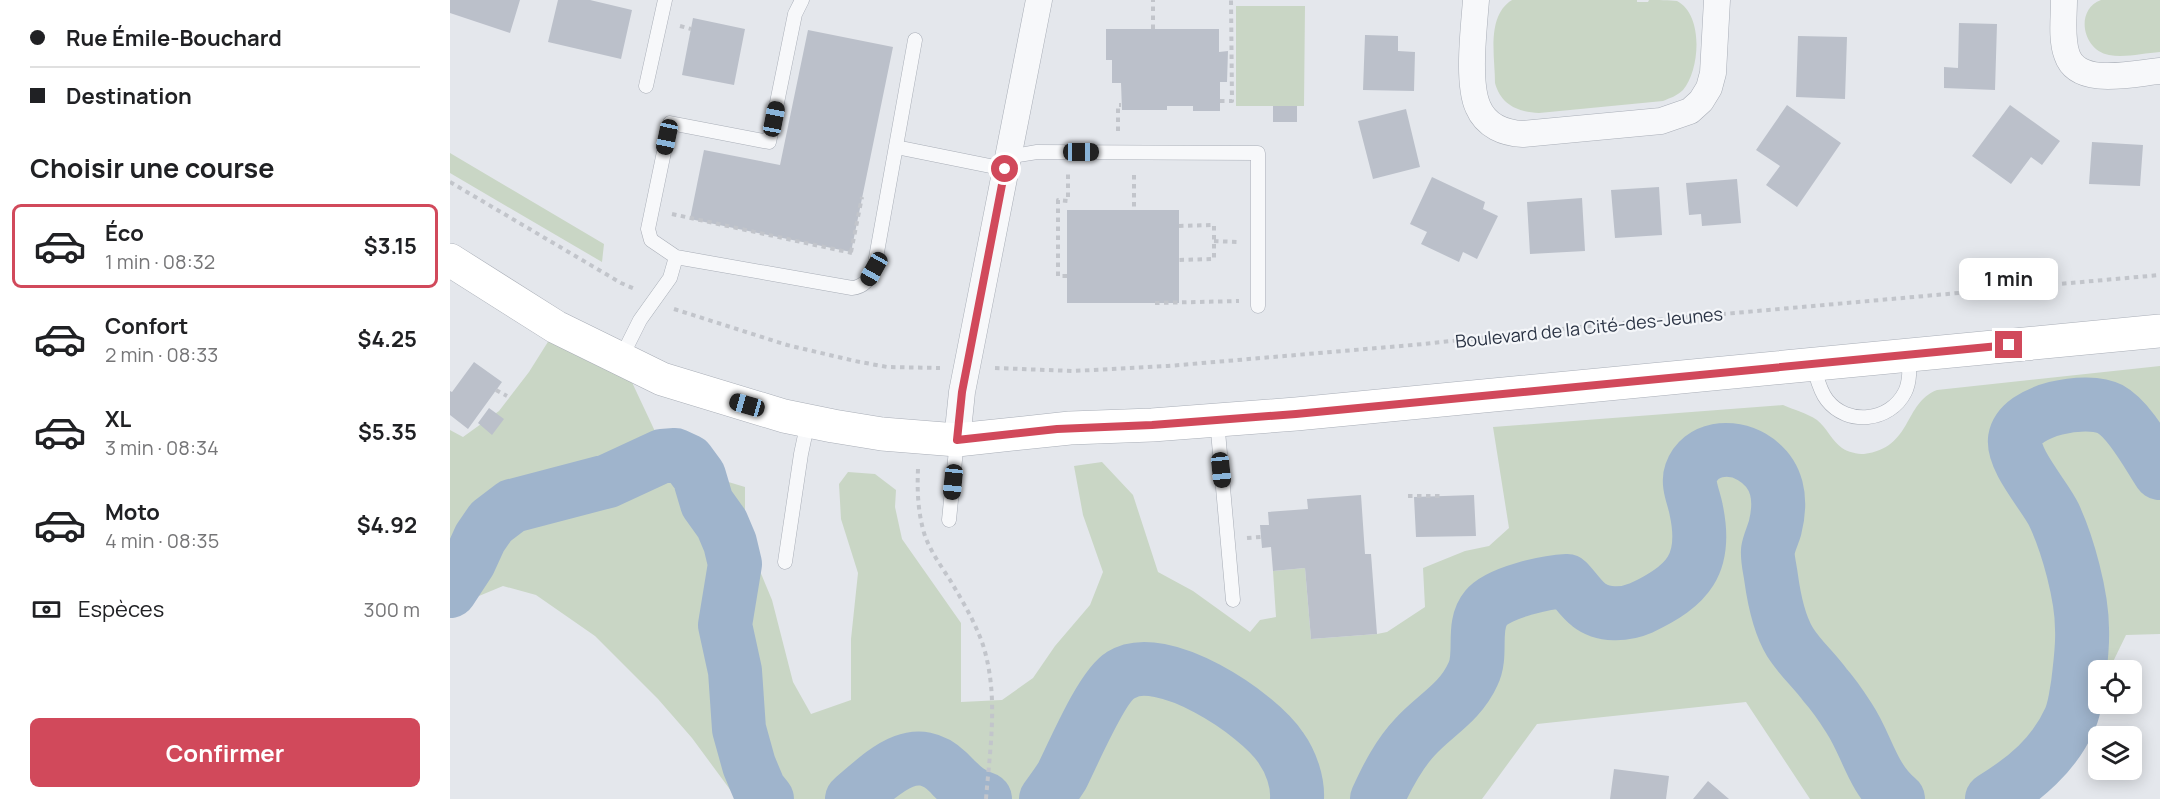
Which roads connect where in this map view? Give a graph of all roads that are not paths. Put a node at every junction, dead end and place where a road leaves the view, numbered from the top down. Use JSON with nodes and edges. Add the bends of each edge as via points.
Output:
{"nodes":[{"id":1,"x":665,"y":0,"type":"edge"},
{"id":2,"x":802,"y":0,"type":"edge"},
{"id":3,"x":1039,"y":0,"type":"edge"},
{"id":4,"x":1476,"y":0,"type":"edge"},
{"id":5,"x":1717,"y":0,"type":"edge"},
{"id":6,"x":2064,"y":0,"type":"edge"},
{"id":7,"x":915,"y":40,"type":"dead end"},
{"id":8,"x":2160,"y":71,"type":"edge"},
{"id":9,"x":646,"y":86,"type":"dead end"},
{"id":10,"x":896,"y":147,"type":"junction"},
{"id":11,"x":1006,"y":163,"type":"junction"},
{"id":12,"x":676,"y":257,"type":"junction"},
{"id":13,"x":450,"y":260,"type":"edge"},
{"id":14,"x":1258,"y":306,"type":"dead end"},
{"id":15,"x":2160,"y":331,"type":"edge"},
{"id":16,"x":1908,"y":356,"type":"junction"},
{"id":17,"x":621,"y":360,"type":"junction"},
{"id":18,"x":1813,"y":363,"type":"junction"},
{"id":19,"x":1217,"y":420,"type":"junction"},
{"id":20,"x":808,"y":421,"type":"junction"},
{"id":21,"x":957,"y":440,"type":"junction"},
{"id":22,"x":948,"y":520,"type":"dead end"},
{"id":23,"x":785,"y":562,"type":"dead end"},
{"id":24,"x":1233,"y":600,"type":"dead end"}],
"edges":[{"from":1,"to":9,"type":"lane"},
{"from":2,"to":12,"type":"lane","via":[[795,14],[769,142],[670,123],[648,229],[651,240]]},
{"from":3,"to":11,"type":"street"},
{"from":4,"to":5,"type":"street","via":[[1472,58],[1477,107],[1496,128],[1523,134],[1661,121],[1690,111],[1701,101],[1713,74]]},
{"from":6,"to":8,"type":"street","via":[[2067,56],[2079,70],[2100,76]]},
{"from":7,"to":10,"type":"lane"},
{"from":10,"to":11,"type":"lane"},
{"from":10,"to":12,"type":"lane","via":[[874,269],[859,287]]},
{"from":11,"to":14,"type":"lane","via":[[1037,152],[1258,153]]},
{"from":11,"to":21,"type":"street","via":[[962,392]]},
{"from":12,"to":17,"type":"lane","via":[[670,278],[640,320]]},
{"from":13,"to":17,"type":"main road","via":[[556,327]]},
{"from":15,"to":16,"type":"main road"},
{"from":16,"to":18,"type":"main road"},
{"from":16,"to":18,"type":"lane","via":[[1905,392],[1886,413],[1862,418],[1835,409],[1826,399]]},
{"from":17,"to":20,"type":"main road","via":[[662,379]]},
{"from":18,"to":19,"type":"main road"},
{"from":19,"to":21,"type":"main road","via":[[1061,428]]},
{"from":19,"to":24,"type":"lane"},
{"from":20,"to":21,"type":"main road","via":[[882,434]]},
{"from":20,"to":23,"type":"lane"},
{"from":21,"to":22,"type":"lane"}]}
